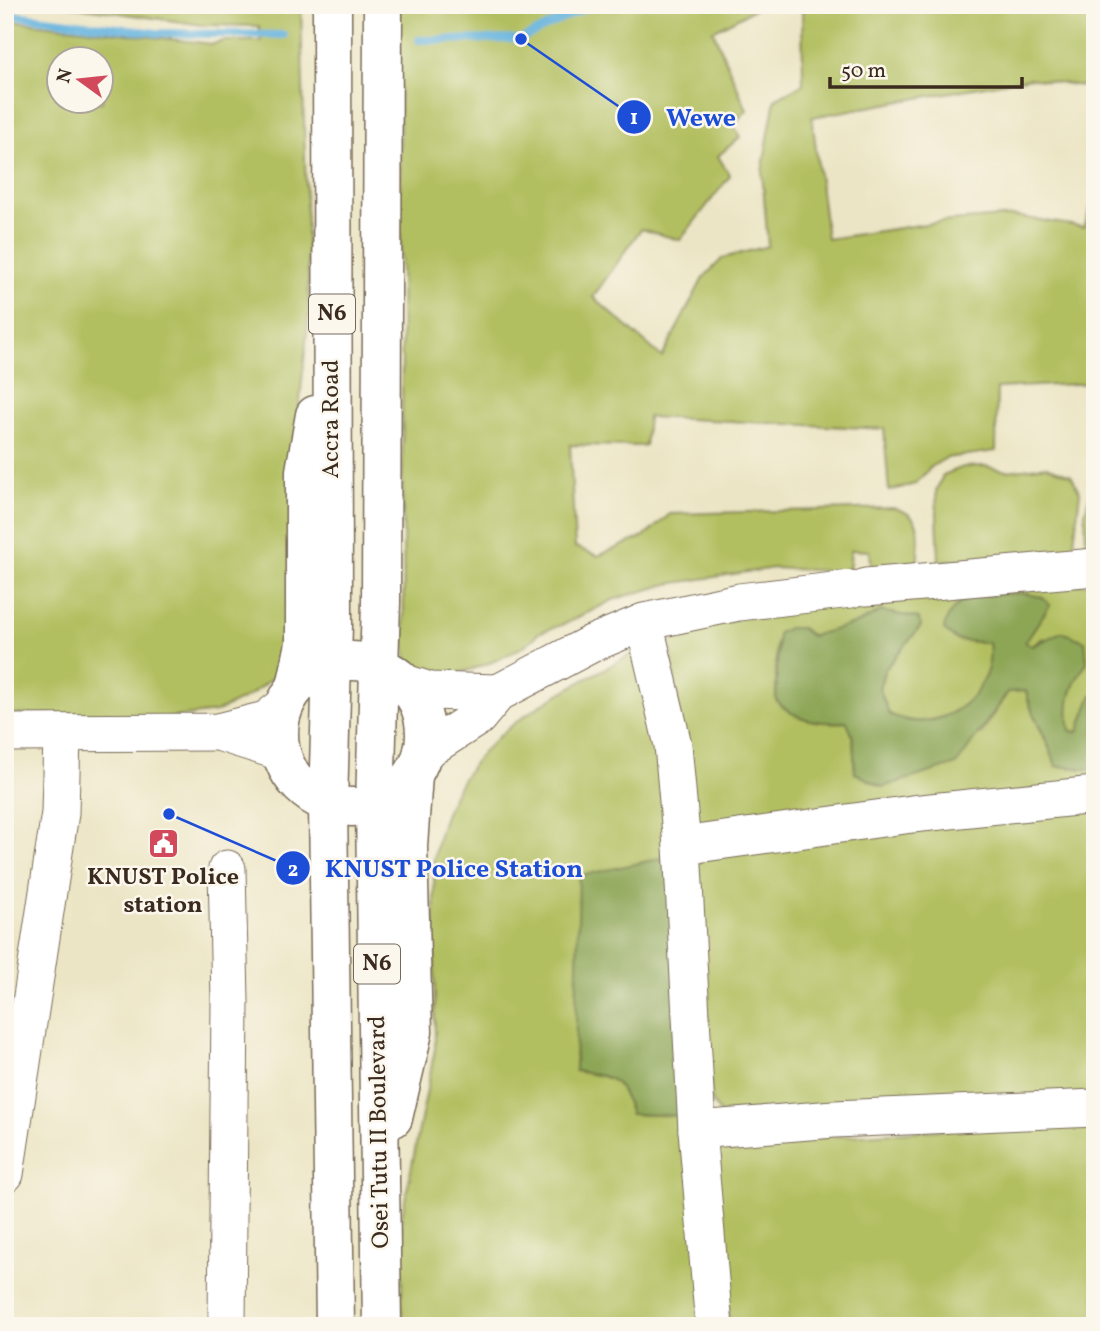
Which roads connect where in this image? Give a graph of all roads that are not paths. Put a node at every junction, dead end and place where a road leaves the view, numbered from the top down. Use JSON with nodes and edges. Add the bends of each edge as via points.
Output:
{"nodes":[{"id":1,"x":332,"y":5,"type":"edge"},
{"id":2,"x":383,"y":5,"type":"edge"},
{"id":3,"x":332,"y":320,"type":"junction"},
{"id":4,"x":1095,"y":567,"type":"edge"},
{"id":5,"x":380,"y":602,"type":"joint"},
{"id":6,"x":644,"y":622,"type":"junction"},
{"id":7,"x":333,"y":624,"type":"joint"},
{"id":8,"x":331,"y":664,"type":"junction"},
{"id":9,"x":392,"y":674,"type":"junction"},
{"id":10,"x":498,"y":693,"type":"junction"},
{"id":11,"x":290,"y":696,"type":"junction"},
{"id":12,"x":218,"y":732,"type":"junction"},
{"id":13,"x":5,"y":733,"type":"edge"},
{"id":14,"x":62,"y":735,"type":"junction"},
{"id":15,"x":281,"y":752,"type":"junction"},
{"id":16,"x":417,"y":764,"type":"junction"},
{"id":17,"x":1095,"y":795,"type":"edge"},
{"id":18,"x":328,"y":804,"type":"junction"},
{"id":19,"x":375,"y":804,"type":"junction"},
{"id":20,"x":682,"y":846,"type":"junction"},
{"id":21,"x":226,"y":869,"type":"dead end"},
{"id":22,"x":1095,"y":1108,"type":"edge"},
{"id":23,"x":697,"y":1130,"type":"junction"},
{"id":24,"x":5,"y":1174,"type":"edge"},
{"id":25,"x":380,"y":1174,"type":"junction"},
{"id":26,"x":227,"y":1326,"type":"edge"},
{"id":27,"x":335,"y":1326,"type":"edge"},
{"id":28,"x":382,"y":1326,"type":"edge"},
{"id":29,"x":714,"y":1326,"type":"edge"}],
"edges":[{"from":1,"to":3,"type":"highway","name":"Accra Road","number":"N6"},
{"from":2,"to":5,"type":"highway","name":"Accra Road","number":"N6"},
{"from":3,"to":7,"type":"highway","name":"Accra Road","number":"N6"},
{"from":3,"to":11,"type":"highway","via":[[304,471],[305,644]]},
{"from":4,"to":6,"type":"street","via":[[738,602]]},
{"from":5,"to":9,"type":"highway","name":"Osei Tutu II Boulevard","number":"N6"},
{"from":6,"to":10,"type":"street"},
{"from":6,"to":20,"type":"street","via":[[673,745]]},
{"from":7,"to":8,"type":"highway","name":"Osei Tutu II Boulevard","number":"N6"},
{"from":8,"to":9,"type":"highway","via":[[355,661]]},
{"from":8,"to":11,"type":"highway","via":[[312,673]]},
{"from":8,"to":18,"type":"highway","name":"Osei Tutu II Boulevard","number":"N6"},
{"from":9,"to":10,"type":"street","via":[[430,691]]},
{"from":9,"to":16,"type":"highway","via":[[416,698],[423,715]]},
{"from":9,"to":19,"type":"highway","name":"Osei Tutu II Boulevard","number":"N6"},
{"from":10,"to":16,"type":"street","via":[[478,717]]},
{"from":11,"to":12,"type":"street","via":[[265,720]]},
{"from":11,"to":15,"type":"highway","via":[[279,728]]},
{"from":12,"to":14,"type":"street"},
{"from":12,"to":15,"type":"street"},
{"from":13,"to":14,"type":"street"},
{"from":14,"to":24,"type":"street","via":[[60,813]]},
{"from":15,"to":18,"type":"highway","via":[[290,775]]},
{"from":16,"to":19,"type":"highway","via":[[396,792]]},
{"from":16,"to":25,"type":"highway","via":[[408,846],[413,1032]]},
{"from":17,"to":20,"type":"street","via":[[912,814]]},
{"from":18,"to":19,"type":"highway"},
{"from":18,"to":27,"type":"highway","name":"Osei Tutu II Boulevard","number":"N6"},
{"from":19,"to":25,"type":"highway","name":"Osei Tutu II Boulevard","number":"N6"},
{"from":20,"to":23,"type":"street"},
{"from":21,"to":26,"type":"street","via":[[230,1001]]},
{"from":22,"to":23,"type":"street"},
{"from":23,"to":29,"type":"street"},
{"from":25,"to":28,"type":"highway","name":"Osei Tutu II Boulevard","number":"N6"}]}
